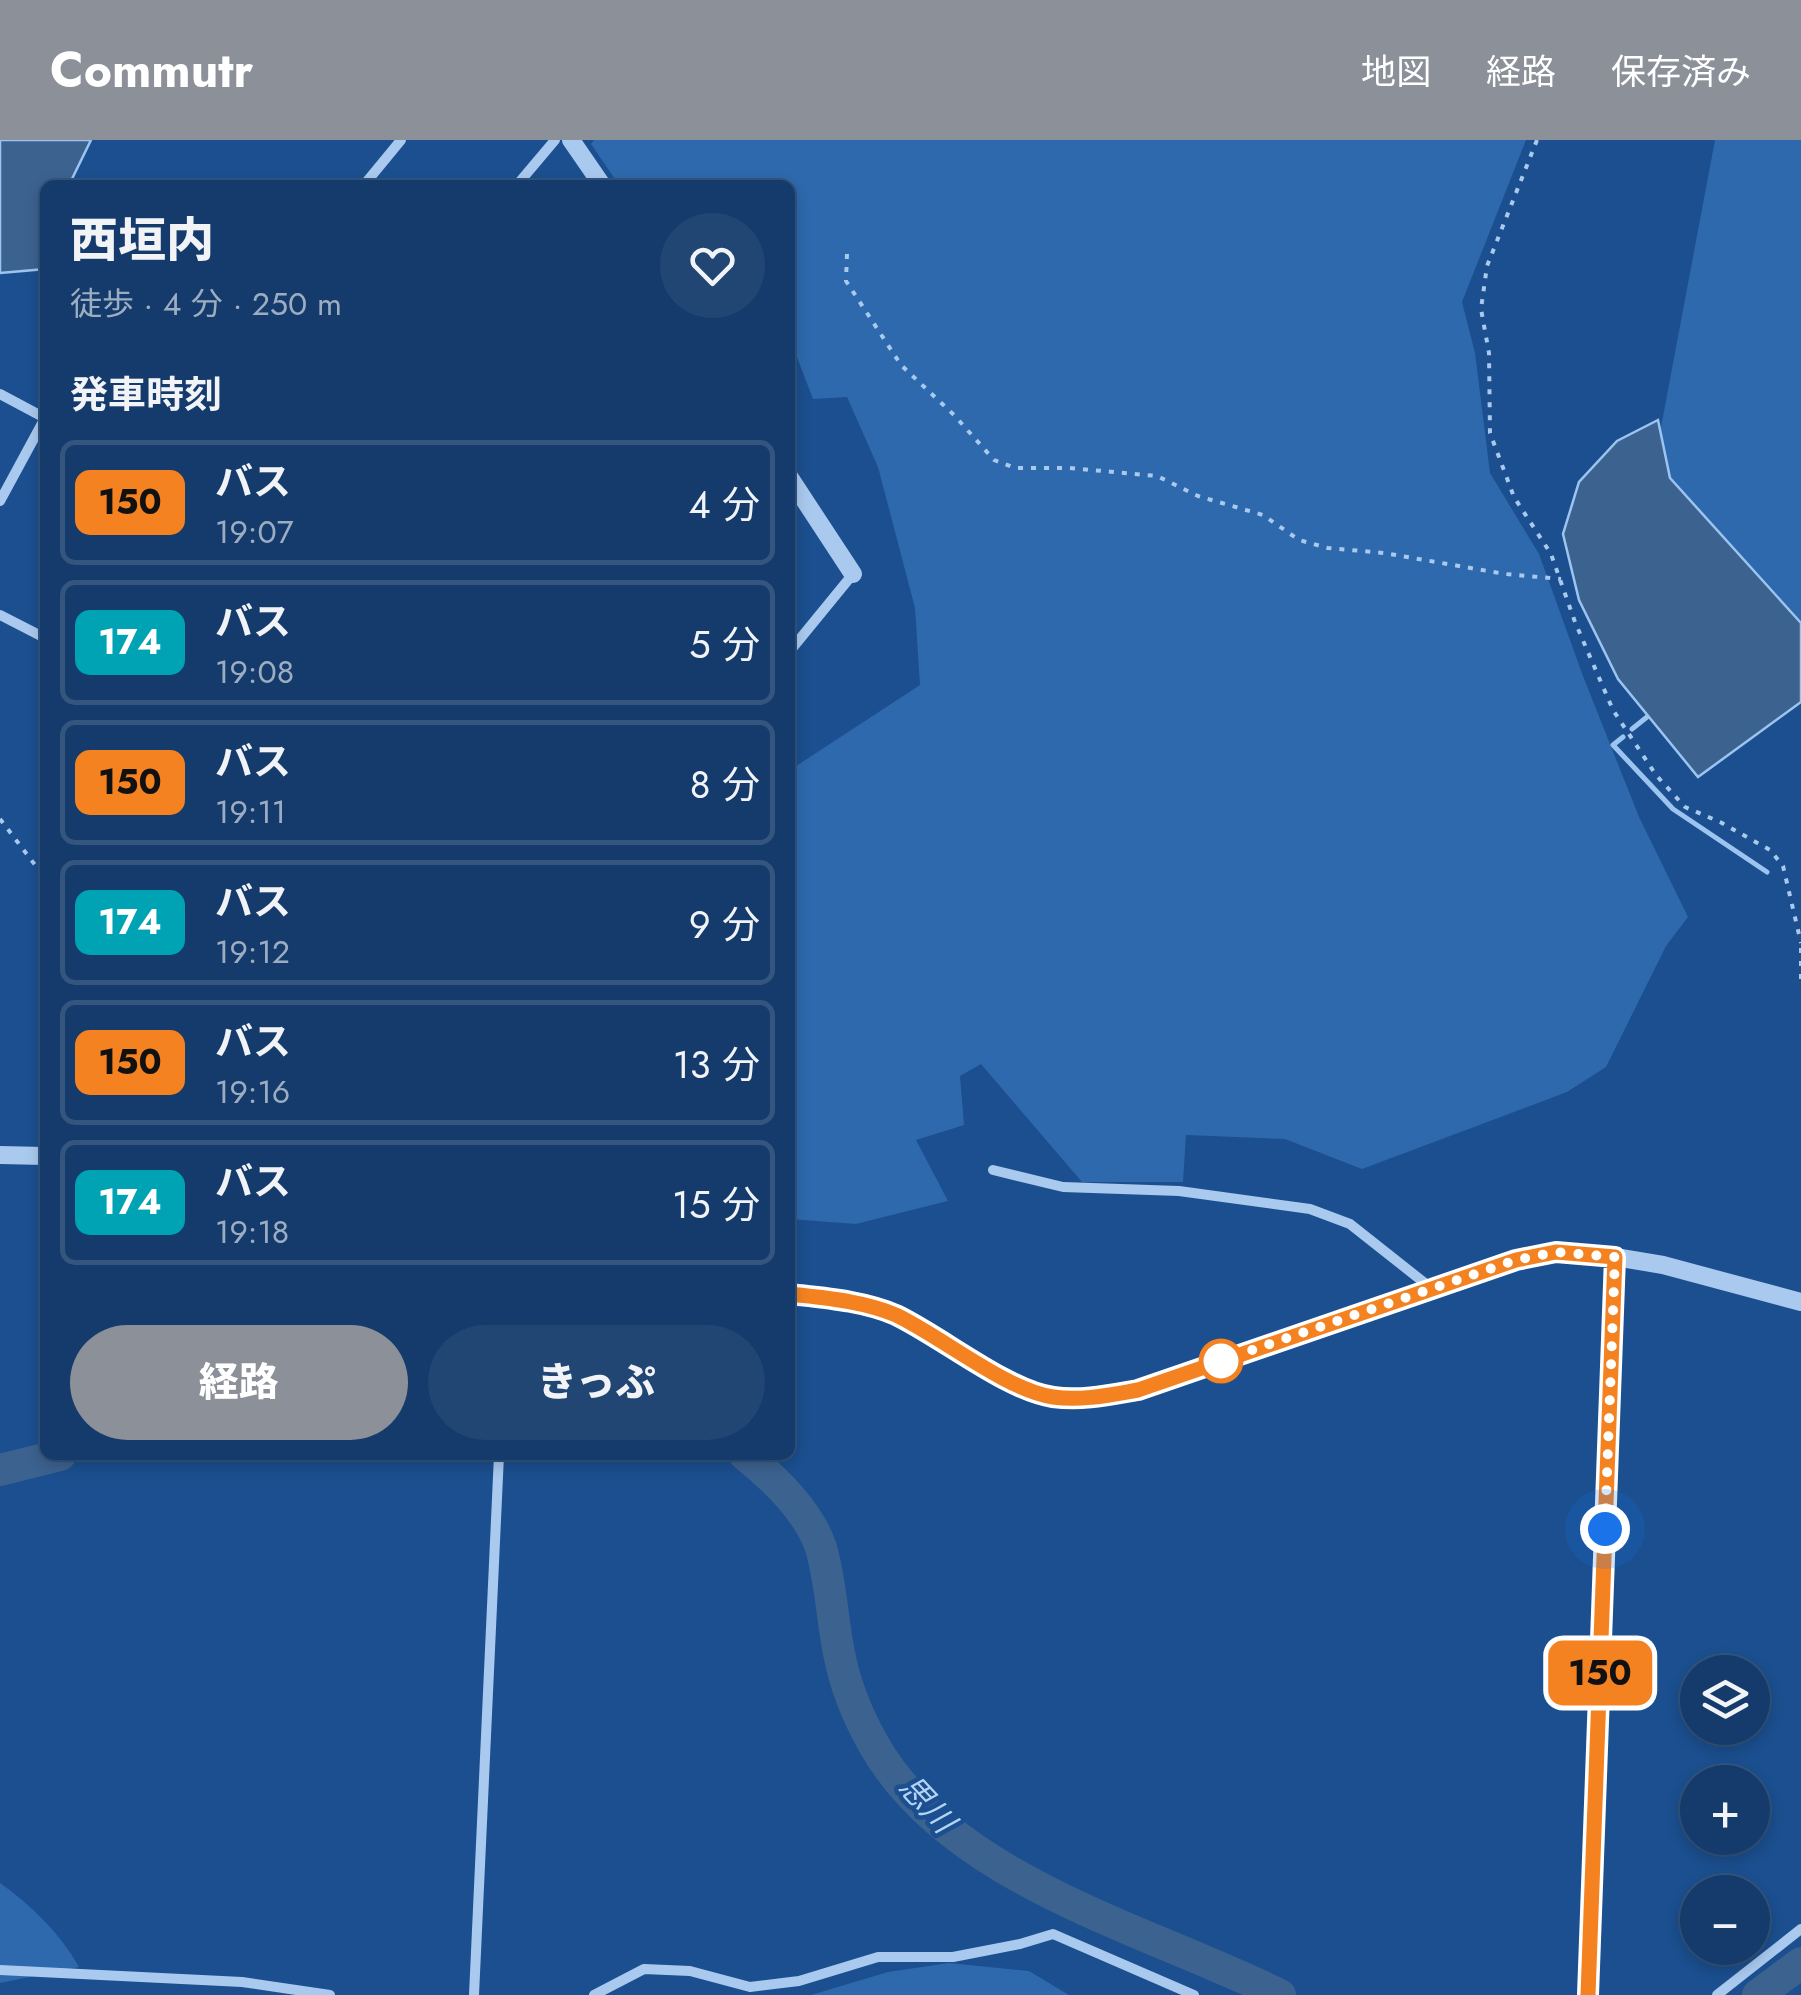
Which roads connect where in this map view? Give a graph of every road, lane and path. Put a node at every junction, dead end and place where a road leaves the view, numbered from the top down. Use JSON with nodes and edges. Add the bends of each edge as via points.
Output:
{"nodes":[{"id":1,"x":401,"y":140,"type":"edge"},
{"id":2,"x":554,"y":140,"type":"edge"},
{"id":3,"x":571,"y":140,"type":"edge"},
{"id":4,"x":1538,"y":140,"type":"edge"},
{"id":5,"x":368,"y":180,"type":"edge"},
{"id":6,"x":521,"y":180,"type":"edge"},
{"id":7,"x":599,"y":180,"type":"edge"},
{"id":8,"x":847,"y":254,"type":"dead end"},
{"id":9,"x":0,"y":394,"type":"edge"},
{"id":10,"x":40,"y":415,"type":"edge"},
{"id":11,"x":40,"y":427,"type":"edge"},
{"id":12,"x":795,"y":486,"type":"edge"},
{"id":13,"x":0,"y":501,"type":"edge"},
{"id":14,"x":853,"y":574,"type":"joint"},
{"id":15,"x":1561,"y":579,"type":"junction"},
{"id":16,"x":0,"y":615,"type":"edge"},
{"id":17,"x":40,"y":635,"type":"edge"},
{"id":18,"x":795,"y":645,"type":"edge"},
{"id":19,"x":0,"y":819,"type":"edge"},
{"id":20,"x":40,"y":871,"type":"edge"},
{"id":21,"x":1801,"y":946,"type":"edge"},
{"id":22,"x":1801,"y":983,"type":"edge"},
{"id":23,"x":0,"y":1155,"type":"edge"},
{"id":24,"x":40,"y":1156,"type":"edge"},
{"id":25,"x":993,"y":1170,"type":"dead end"},
{"id":26,"x":1615,"y":1257,"type":"junction"},
{"id":27,"x":1432,"y":1288,"type":"junction"},
{"id":28,"x":795,"y":1295,"type":"edge"},
{"id":29,"x":1801,"y":1302,"type":"edge"},
{"id":30,"x":498,"y":1460,"type":"edge"},
{"id":31,"x":1801,"y":1929,"type":"edge"},
{"id":32,"x":0,"y":1970,"type":"edge"},
{"id":33,"x":330,"y":1995,"type":"edge"},
{"id":34,"x":474,"y":1995,"type":"edge"},
{"id":35,"x":594,"y":1995,"type":"edge"},
{"id":36,"x":1194,"y":1995,"type":"edge"},
{"id":37,"x":1588,"y":1995,"type":"edge"},
{"id":38,"x":1717,"y":1995,"type":"edge"}],
"edges":[{"from":1,"to":5,"type":"street"},
{"from":2,"to":6,"type":"street"},
{"from":3,"to":7,"type":"street"},
{"from":4,"to":15,"type":"path","via":[[1486,266],[1481,309],[1490,433],[1514,497]]},
{"from":8,"to":15,"type":"path","via":[[846,281],[900,365],[994,460],[1015,468],[1157,476],[1263,515],[1299,540],[1328,548]]},
{"from":9,"to":10,"type":"street"},
{"from":11,"to":13,"type":"street"},
{"from":12,"to":14,"type":"street"},
{"from":14,"to":18,"type":"street"},
{"from":15,"to":21,"type":"path","via":[[1613,710],[1656,775],[1685,807],[1770,850],[1783,866]]},
{"from":16,"to":17,"type":"street"},
{"from":19,"to":20,"type":"path"},
{"from":21,"to":22,"type":"path"},
{"from":23,"to":24,"type":"street"},
{"from":25,"to":27,"type":"street","via":[[1063,1187],[1179,1191],[1310,1208],[1350,1224]]},
{"from":26,"to":27,"type":"street","via":[[1556,1252]]},
{"from":26,"to":29,"type":"street"},
{"from":26,"to":37,"type":"street"},
{"from":27,"to":28,"type":"street","via":[[1138,1390],[1092,1398],[1050,1396],[1020,1384],[891,1313]]},
{"from":30,"to":34,"type":"street"},
{"from":31,"to":38,"type":"street"},
{"from":32,"to":33,"type":"street","via":[[242,1982]]},
{"from":35,"to":36,"type":"street","via":[[644,1969],[690,1971],[750,1988],[878,1957],[953,1957],[1053,1934]]}]}
